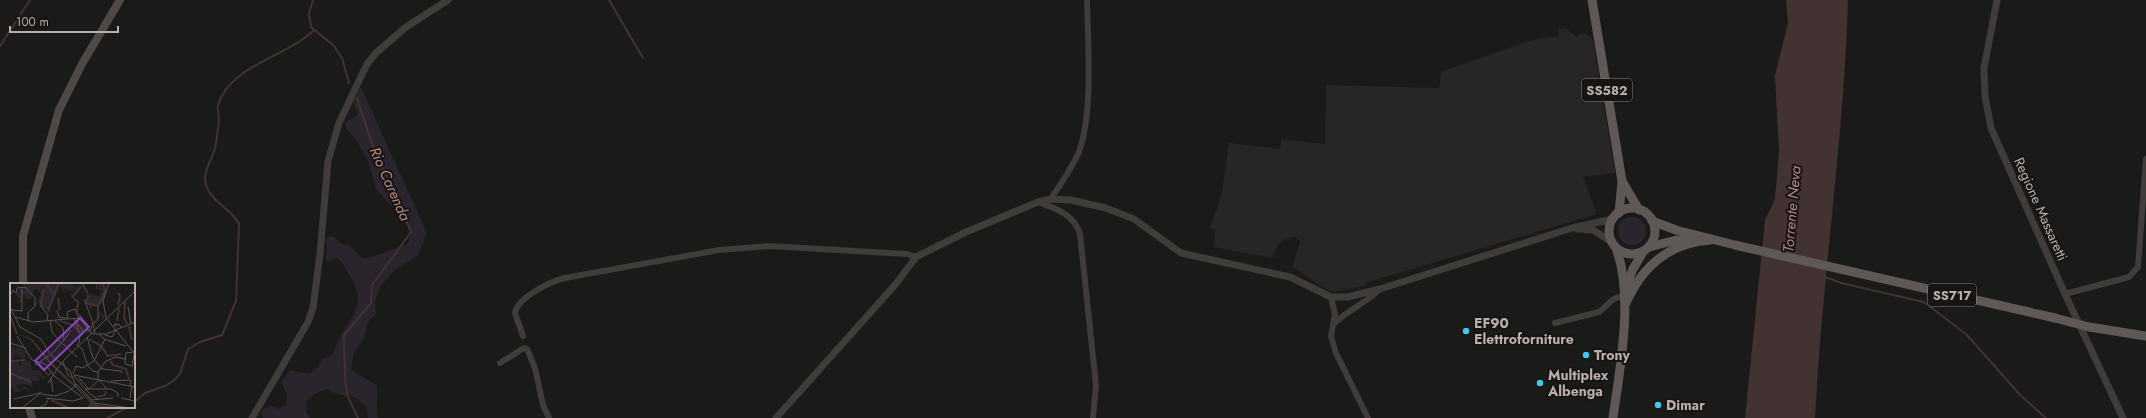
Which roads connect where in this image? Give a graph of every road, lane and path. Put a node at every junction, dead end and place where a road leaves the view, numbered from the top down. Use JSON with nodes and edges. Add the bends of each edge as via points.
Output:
{"nodes":[{"id":1,"x":120,"y":0,"type":"edge"},
{"id":2,"x":448,"y":0,"type":"edge"},
{"id":3,"x":1087,"y":0,"type":"edge"},
{"id":4,"x":1592,"y":0,"type":"edge"},
{"id":5,"x":1997,"y":0,"type":"edge"},
{"id":6,"x":2146,"y":159,"type":"edge"},
{"id":7,"x":1622,"y":181,"type":"junction"},
{"id":8,"x":1051,"y":199,"type":"junction"},
{"id":9,"x":1038,"y":202,"type":"junction"},
{"id":10,"x":1640,"y":210,"type":"junction"},
{"id":11,"x":1616,"y":216,"type":"junction"},
{"id":12,"x":1652,"y":221,"type":"junction"},
{"id":13,"x":1572,"y":228,"type":"junction"},
{"id":14,"x":1713,"y":240,"type":"junction"},
{"id":15,"x":1701,"y":241,"type":"junction"},
{"id":16,"x":1614,"y":245,"type":"junction"},
{"id":17,"x":1646,"y":249,"type":"junction"},
{"id":18,"x":916,"y":257,"type":"junction"},
{"id":19,"x":23,"y":283,"type":"edge"},
{"id":20,"x":1380,"y":289,"type":"junction"},
{"id":21,"x":2065,"y":294,"type":"junction"},
{"id":22,"x":1624,"y":295,"type":"junction"},
{"id":23,"x":1331,"y":297,"type":"junction"},
{"id":24,"x":1624,"y":306,"type":"junction"},
{"id":25,"x":1335,"y":323,"type":"junction"},
{"id":26,"x":1555,"y":323,"type":"dead end"},
{"id":27,"x":523,"y":336,"type":"dead end"},
{"id":28,"x":2146,"y":336,"type":"edge"},
{"id":29,"x":500,"y":363,"type":"dead end"},
{"id":30,"x":29,"y":408,"type":"edge"},
{"id":31,"x":32,"y":418,"type":"edge"},
{"id":32,"x":252,"y":418,"type":"edge"},
{"id":33,"x":549,"y":418,"type":"edge"},
{"id":34,"x":776,"y":418,"type":"edge"},
{"id":35,"x":1094,"y":418,"type":"edge"},
{"id":36,"x":1368,"y":418,"type":"edge"},
{"id":37,"x":1613,"y":418,"type":"edge"},
{"id":38,"x":2123,"y":418,"type":"edge"}],
"edges":[{"from":1,"to":19,"type":"main road","via":[[58,110],[23,236]]},
{"from":2,"to":32,"type":"street","via":[[402,30],[376,54],[364,70],[339,123],[330,151],[313,308],[308,322]]},
{"from":3,"to":8,"type":"street","via":[[1085,130],[1079,151]]},
{"from":4,"to":7,"type":"main road","number":"SS582"},
{"from":5,"to":21,"type":"street","name":"Regione Massaretti","via":[[1984,68],[1991,128]]},
{"from":6,"to":21,"type":"street","via":[[2136,272],[2123,279]]},
{"from":7,"to":10,"type":"main road","number":"SS582"},
{"from":7,"to":11,"type":"main road","number":"SS582"},
{"from":8,"to":9,"type":"street"},
{"from":8,"to":23,"type":"street","via":[[1071,200],[1122,213],[1181,253],[1290,277]]},
{"from":9,"to":18,"type":"street","via":[[966,232]]},
{"from":9,"to":35,"type":"street","via":[[1067,214],[1077,223],[1080,234],[1096,385]]},
{"from":10,"to":11,"type":"main road","via":[[1625,209]]},
{"from":10,"to":12,"type":"main road"},
{"from":11,"to":13,"type":"street"},
{"from":11,"to":16,"type":"main road","via":[[1609,234]]},
{"from":12,"to":14,"type":"main road","number":"SS717"},
{"from":12,"to":17,"type":"main road","via":[[1655,236]]},
{"from":13,"to":16,"type":"street","via":[[1592,230]]},
{"from":13,"to":20,"type":"street"},
{"from":14,"to":15,"type":"main road","number":"SS717"},
{"from":14,"to":28,"type":"main road","number":"SS717","bridge":true,"via":[[2089,327]]},
{"from":15,"to":17,"type":"main road","number":"SS717","via":[[1676,240]]},
{"from":15,"to":24,"type":"main road","via":[[1678,247],[1660,256],[1644,271]]},
{"from":16,"to":17,"type":"main road","via":[[1629,254]]},
{"from":16,"to":22,"type":"main road","via":[[1622,265]]},
{"from":17,"to":22,"type":"main road","via":[[1633,269]]},
{"from":18,"to":27,"type":"street","via":[[906,254],[769,246],[719,250],[565,278],[548,284],[520,303],[515,314]]},
{"from":18,"to":34,"type":"street"},
{"from":20,"to":23,"type":"street","via":[[1348,297]]},
{"from":20,"to":25,"type":"street","via":[[1367,302],[1350,310]]},
{"from":21,"to":38,"type":"street","name":"Regione Massaretti"},
{"from":22,"to":24,"type":"main road"},
{"from":22,"to":26,"type":"street","via":[[1610,300],[1599,312]]},
{"from":23,"to":25,"type":"street","via":[[1336,314]]},
{"from":24,"to":37,"type":"main road"},
{"from":25,"to":36,"type":"street","via":[[1331,336],[1336,352]]},
{"from":29,"to":33,"type":"street","via":[[527,348],[536,368],[538,384]]},
{"from":30,"to":31,"type":"main road"}]}
